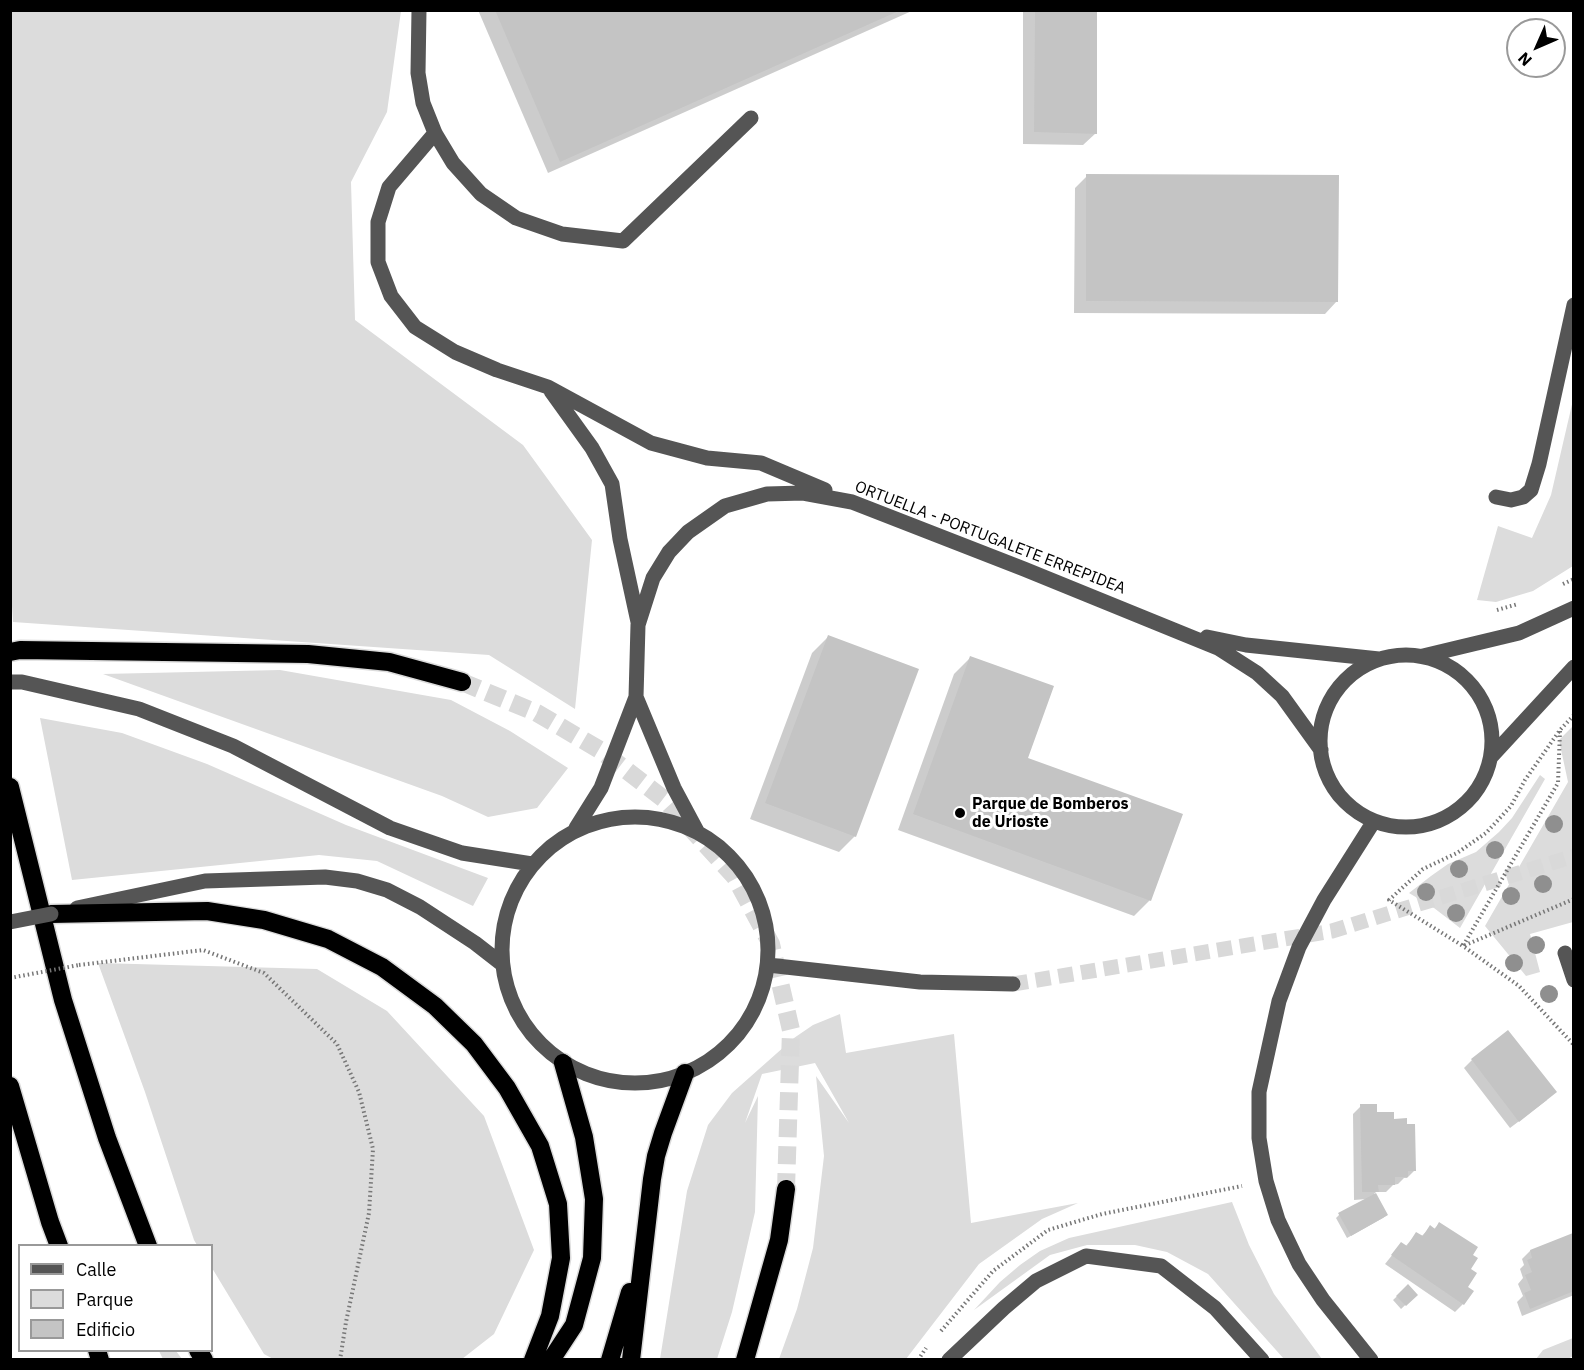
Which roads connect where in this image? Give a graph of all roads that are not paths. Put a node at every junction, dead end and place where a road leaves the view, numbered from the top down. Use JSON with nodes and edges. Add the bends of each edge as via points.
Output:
{"nodes":[{"id":1,"x":419,"y":10,"type":"edge"},
{"id":2,"x":751,"y":118,"type":"dead end"},
{"id":3,"x":435,"y":133,"type":"junction"},
{"id":4,"x":1574,"y":305,"type":"edge"},
{"id":5,"x":548,"y":387,"type":"junction"},
{"id":6,"x":1496,"y":497,"type":"dead end"},
{"id":7,"x":852,"y":502,"type":"junction"},
{"id":8,"x":1574,"y":608,"type":"edge"},
{"id":9,"x":638,"y":625,"type":"junction"},
{"id":10,"x":1177,"y":631,"type":"junction"},
{"id":11,"x":15,"y":651,"type":"edge"},
{"id":12,"x":1423,"y":656,"type":"junction"},
{"id":13,"x":1379,"y":658,"type":"junction"},
{"id":14,"x":1574,"y":667,"type":"edge"},
{"id":15,"x":16,"y":682,"type":"edge"},
{"id":16,"x":462,"y":682,"type":"tunnel mouth"},
{"id":17,"x":636,"y":697,"type":"junction"},
{"id":18,"x":1321,"y":750,"type":"junction"},
{"id":19,"x":1491,"y":757,"type":"junction"},
{"id":20,"x":10,"y":787,"type":"edge"},
{"id":21,"x":1374,"y":820,"type":"junction"},
{"id":22,"x":576,"y":828,"type":"junction"},
{"id":23,"x":697,"y":831,"type":"junction"},
{"id":24,"x":532,"y":864,"type":"junction"},
{"id":25,"x":78,"y":911,"type":"junction"},
{"id":26,"x":51,"y":914,"type":"joint"},
{"id":27,"x":10,"y":922,"type":"edge"},
{"id":28,"x":1564,"y":953,"type":"dead end"},
{"id":29,"x":502,"y":964,"type":"junction"},
{"id":30,"x":768,"y":965,"type":"junction"},
{"id":31,"x":1574,"y":980,"type":"edge"},
{"id":32,"x":1013,"y":984,"type":"tunnel mouth"},
{"id":33,"x":563,"y":1063,"type":"junction"},
{"id":34,"x":685,"y":1073,"type":"junction"},
{"id":35,"x":10,"y":1086,"type":"edge"},
{"id":36,"x":786,"y":1189,"type":"tunnel mouth"},
{"id":37,"x":646,"y":1230,"type":"junction"},
{"id":38,"x":59,"y":1244,"type":"edge"},
{"id":39,"x":148,"y":1244,"type":"edge"},
{"id":40,"x":534,"y":1359,"type":"edge"},
{"id":41,"x":551,"y":1359,"type":"edge"},
{"id":42,"x":610,"y":1359,"type":"edge"},
{"id":43,"x":631,"y":1359,"type":"edge"},
{"id":44,"x":745,"y":1359,"type":"edge"},
{"id":45,"x":949,"y":1359,"type":"edge"},
{"id":46,"x":1262,"y":1359,"type":"edge"},
{"id":47,"x":1371,"y":1359,"type":"edge"}],
"edges":[{"from":1,"to":3,"type":"street","via":[[418,73],[423,103]]},
{"from":2,"to":3,"type":"street","via":[[623,241],[562,234],[516,218],[481,194],[453,163]]},
{"from":3,"to":5,"type":"street","via":[[389,187],[378,222],[378,262],[390,296],[415,327],[455,352]]},
{"from":4,"to":6,"type":"street","via":[[1531,490],[1511,500]]},
{"from":5,"to":7,"type":"street","via":[[651,443],[707,458],[761,463]]},
{"from":5,"to":9,"type":"street","via":[[592,448],[612,484]]},
{"from":7,"to":9,"type":"street","name":"ORTUELLA - PORTUGALETE ERREPIDEA","via":[[803,493],[767,494],[725,506],[688,532],[669,552],[653,578]]},
{"from":7,"to":10,"type":"street","name":"ORTUELLA - PORTUGALETE ERREPIDEA"},
{"from":8,"to":12,"type":"street","via":[[1519,633]]},
{"from":9,"to":17,"type":"street","name":"ORTUELLA - PORTUGALETE ERREPIDEA"},
{"from":10,"to":13,"type":"street","name":"ORTUELLA - PORTUGALETE ERREPIDEA","via":[[1246,645]]},
{"from":10,"to":18,"type":"street","name":"ORTUELLA - PORTUGALETE ERREPIDEA","via":[[1218,648],[1257,673],[1282,696]]},
{"from":11,"to":16,"type":"highway","via":[[308,654],[389,662]]},
{"from":12,"to":13,"type":"street"},
{"from":12,"to":19,"type":"street","via":[[1448,665],[1470,682],[1485,704],[1492,730]]},
{"from":13,"to":18,"type":"street","via":[[1358,668],[1328,704],[1321,726]]},
{"from":14,"to":19,"type":"street"},
{"from":15,"to":24,"type":"street","via":[[139,709],[233,746],[390,828],[462,853]]},
{"from":17,"to":22,"type":"street","name":"ORTUELLA - PORTUGALETE ERREPIDEA","via":[[601,788]]},
{"from":17,"to":23,"type":"street","name":"ORTUELLA - PORTUGALETE ERREPIDEA","via":[[674,788]]},
{"from":18,"to":21,"type":"street","via":[[1326,772],[1337,792],[1354,809]]},
{"from":19,"to":21,"type":"street","via":[[1483,781],[1468,802],[1448,817],[1424,825],[1399,826]]},
{"from":20,"to":39,"type":"highway","via":[[63,1000],[107,1138]]},
{"from":21,"to":47,"type":"street","via":[[1299,947],[1279,1001],[1258,1092],[1259,1138],[1266,1181],[1282,1230],[1323,1300]]},
{"from":22,"to":23,"type":"street","via":[[607,819],[639,816],[668,819]]},
{"from":22,"to":24,"type":"street"},
{"from":23,"to":30,"type":"street","via":[[731,857],[754,890],[767,928]]},
{"from":24,"to":29,"type":"street","via":[[513,893],[503,926]]},
{"from":25,"to":26,"type":"highway"},
{"from":25,"to":29,"type":"street","via":[[205,881],[325,877],[387,890],[420,907]]},
{"from":25,"to":40,"type":"highway","via":[[207,911],[264,920],[328,939],[382,967],[435,1006],[474,1044],[507,1088],[540,1146],[558,1204],[561,1258],[550,1316]]},
{"from":26,"to":27,"type":"street","bridge":true},
{"from":28,"to":31,"type":"street"},
{"from":29,"to":33,"type":"street","via":[[511,1002],[535,1040]]},
{"from":30,"to":32,"type":"street","via":[[920,982]]},
{"from":30,"to":34,"type":"street","via":[[756,1007],[738,1034],[716,1056]]},
{"from":33,"to":34,"type":"street","via":[[589,1076],[622,1083],[658,1081]]},
{"from":33,"to":41,"type":"highway","via":[[584,1137],[594,1210],[592,1258],[574,1325]]},
{"from":34,"to":37,"type":"highway","via":[[656,1156]]},
{"from":35,"to":38,"type":"highway"},
{"from":36,"to":44,"type":"highway","via":[[779,1240]]},
{"from":37,"to":42,"type":"highway"},
{"from":37,"to":43,"type":"highway"},
{"from":45,"to":46,"type":"street","via":[[1036,1281],[1086,1256],[1161,1266],[1215,1308]]}]}
